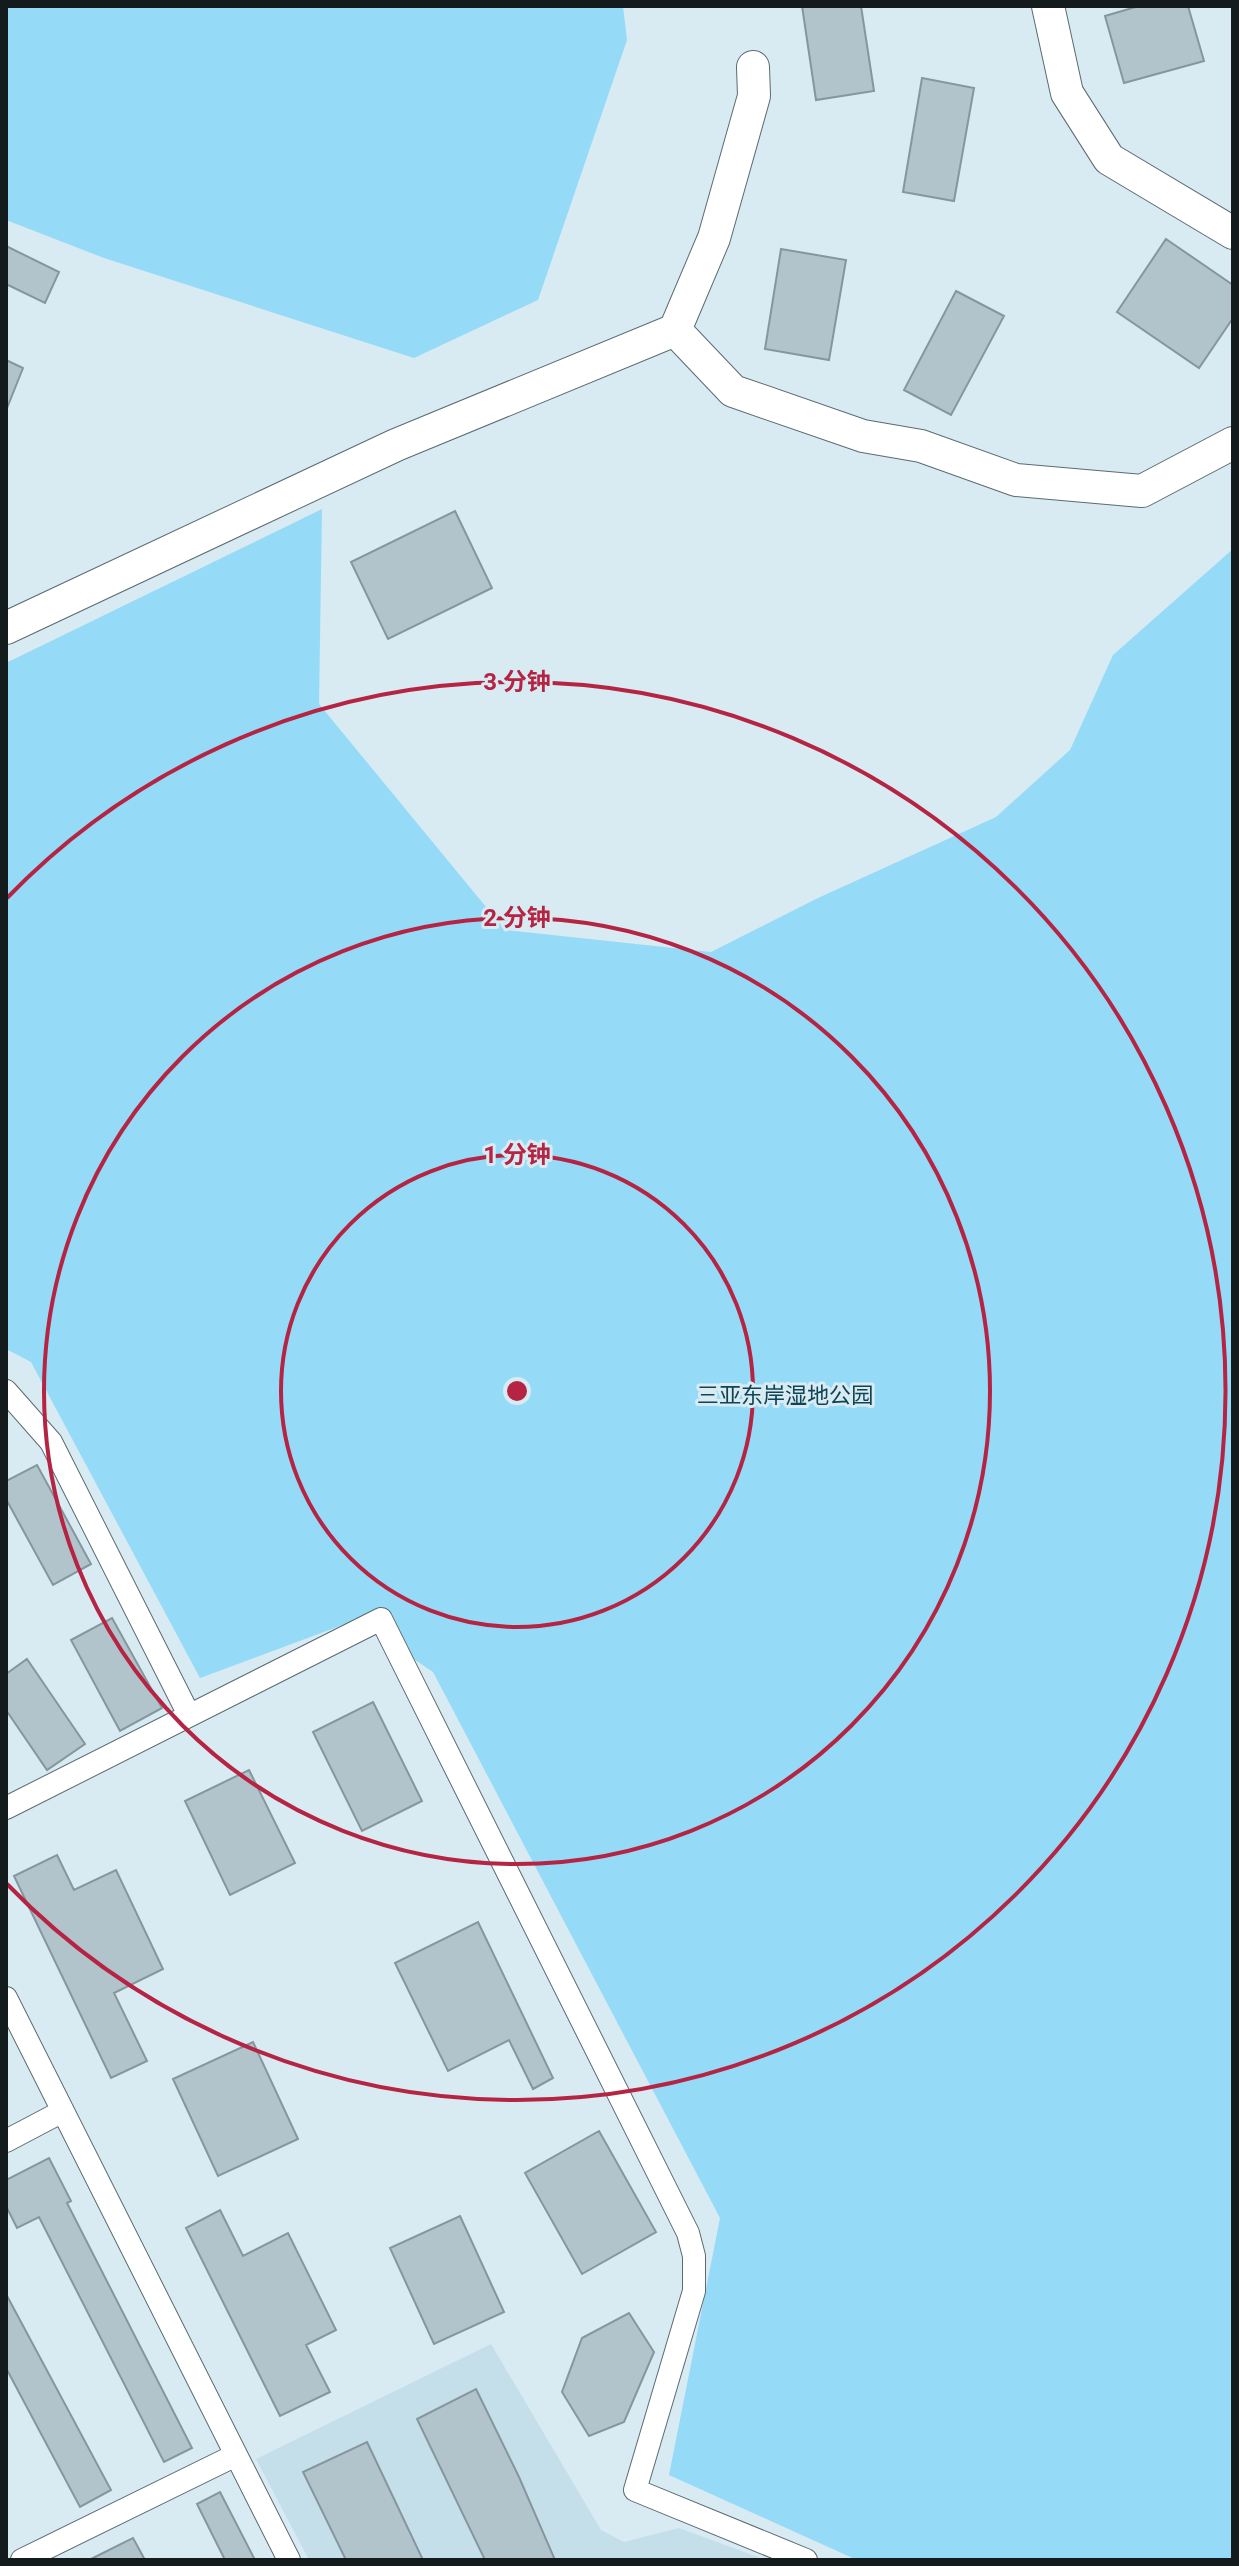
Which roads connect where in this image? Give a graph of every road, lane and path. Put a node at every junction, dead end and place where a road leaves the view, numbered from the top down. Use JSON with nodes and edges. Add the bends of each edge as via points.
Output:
{"nodes":[{"id":1,"x":1048,"y":6,"type":"edge"},
{"id":2,"x":753,"y":67,"type":"dead end"},
{"id":3,"x":1233,"y":233,"type":"edge"},
{"id":4,"x":675,"y":330,"type":"junction"},
{"id":5,"x":1233,"y":443,"type":"edge"},
{"id":6,"x":6,"y":628,"type":"edge"},
{"id":7,"x":6,"y":1391,"type":"edge"},
{"id":8,"x":189,"y":1715,"type":"junction"},
{"id":9,"x":6,"y":1808,"type":"edge"},
{"id":10,"x":6,"y":1998,"type":"edge"},
{"id":11,"x":63,"y":2111,"type":"junction"},
{"id":12,"x":6,"y":2141,"type":"edge"},
{"id":13,"x":236,"y":2455,"type":"junction"},
{"id":14,"x":22,"y":2560,"type":"edge"},
{"id":15,"x":289,"y":2560,"type":"edge"},
{"id":16,"x":806,"y":2560,"type":"edge"}],
"edges":[{"from":1,"to":3,"type":"street","via":[[1067,93],[1109,159]]},
{"from":2,"to":4,"type":"street","via":[[754,96],[714,238]]},
{"from":4,"to":5,"type":"street","via":[[733,391],[1016,480],[1142,491]]},
{"from":4,"to":6,"type":"street","via":[[396,445]]},
{"from":7,"to":8,"type":"street","via":[[51,1442]]},
{"from":8,"to":9,"type":"street"},
{"from":8,"to":16,"type":"street","via":[[381,1619],[688,2233],[694,2291],[635,2490]]},
{"from":10,"to":11,"type":"street"},
{"from":11,"to":12,"type":"street"},
{"from":11,"to":13,"type":"street"},
{"from":13,"to":14,"type":"street"},
{"from":13,"to":15,"type":"street"}]}
